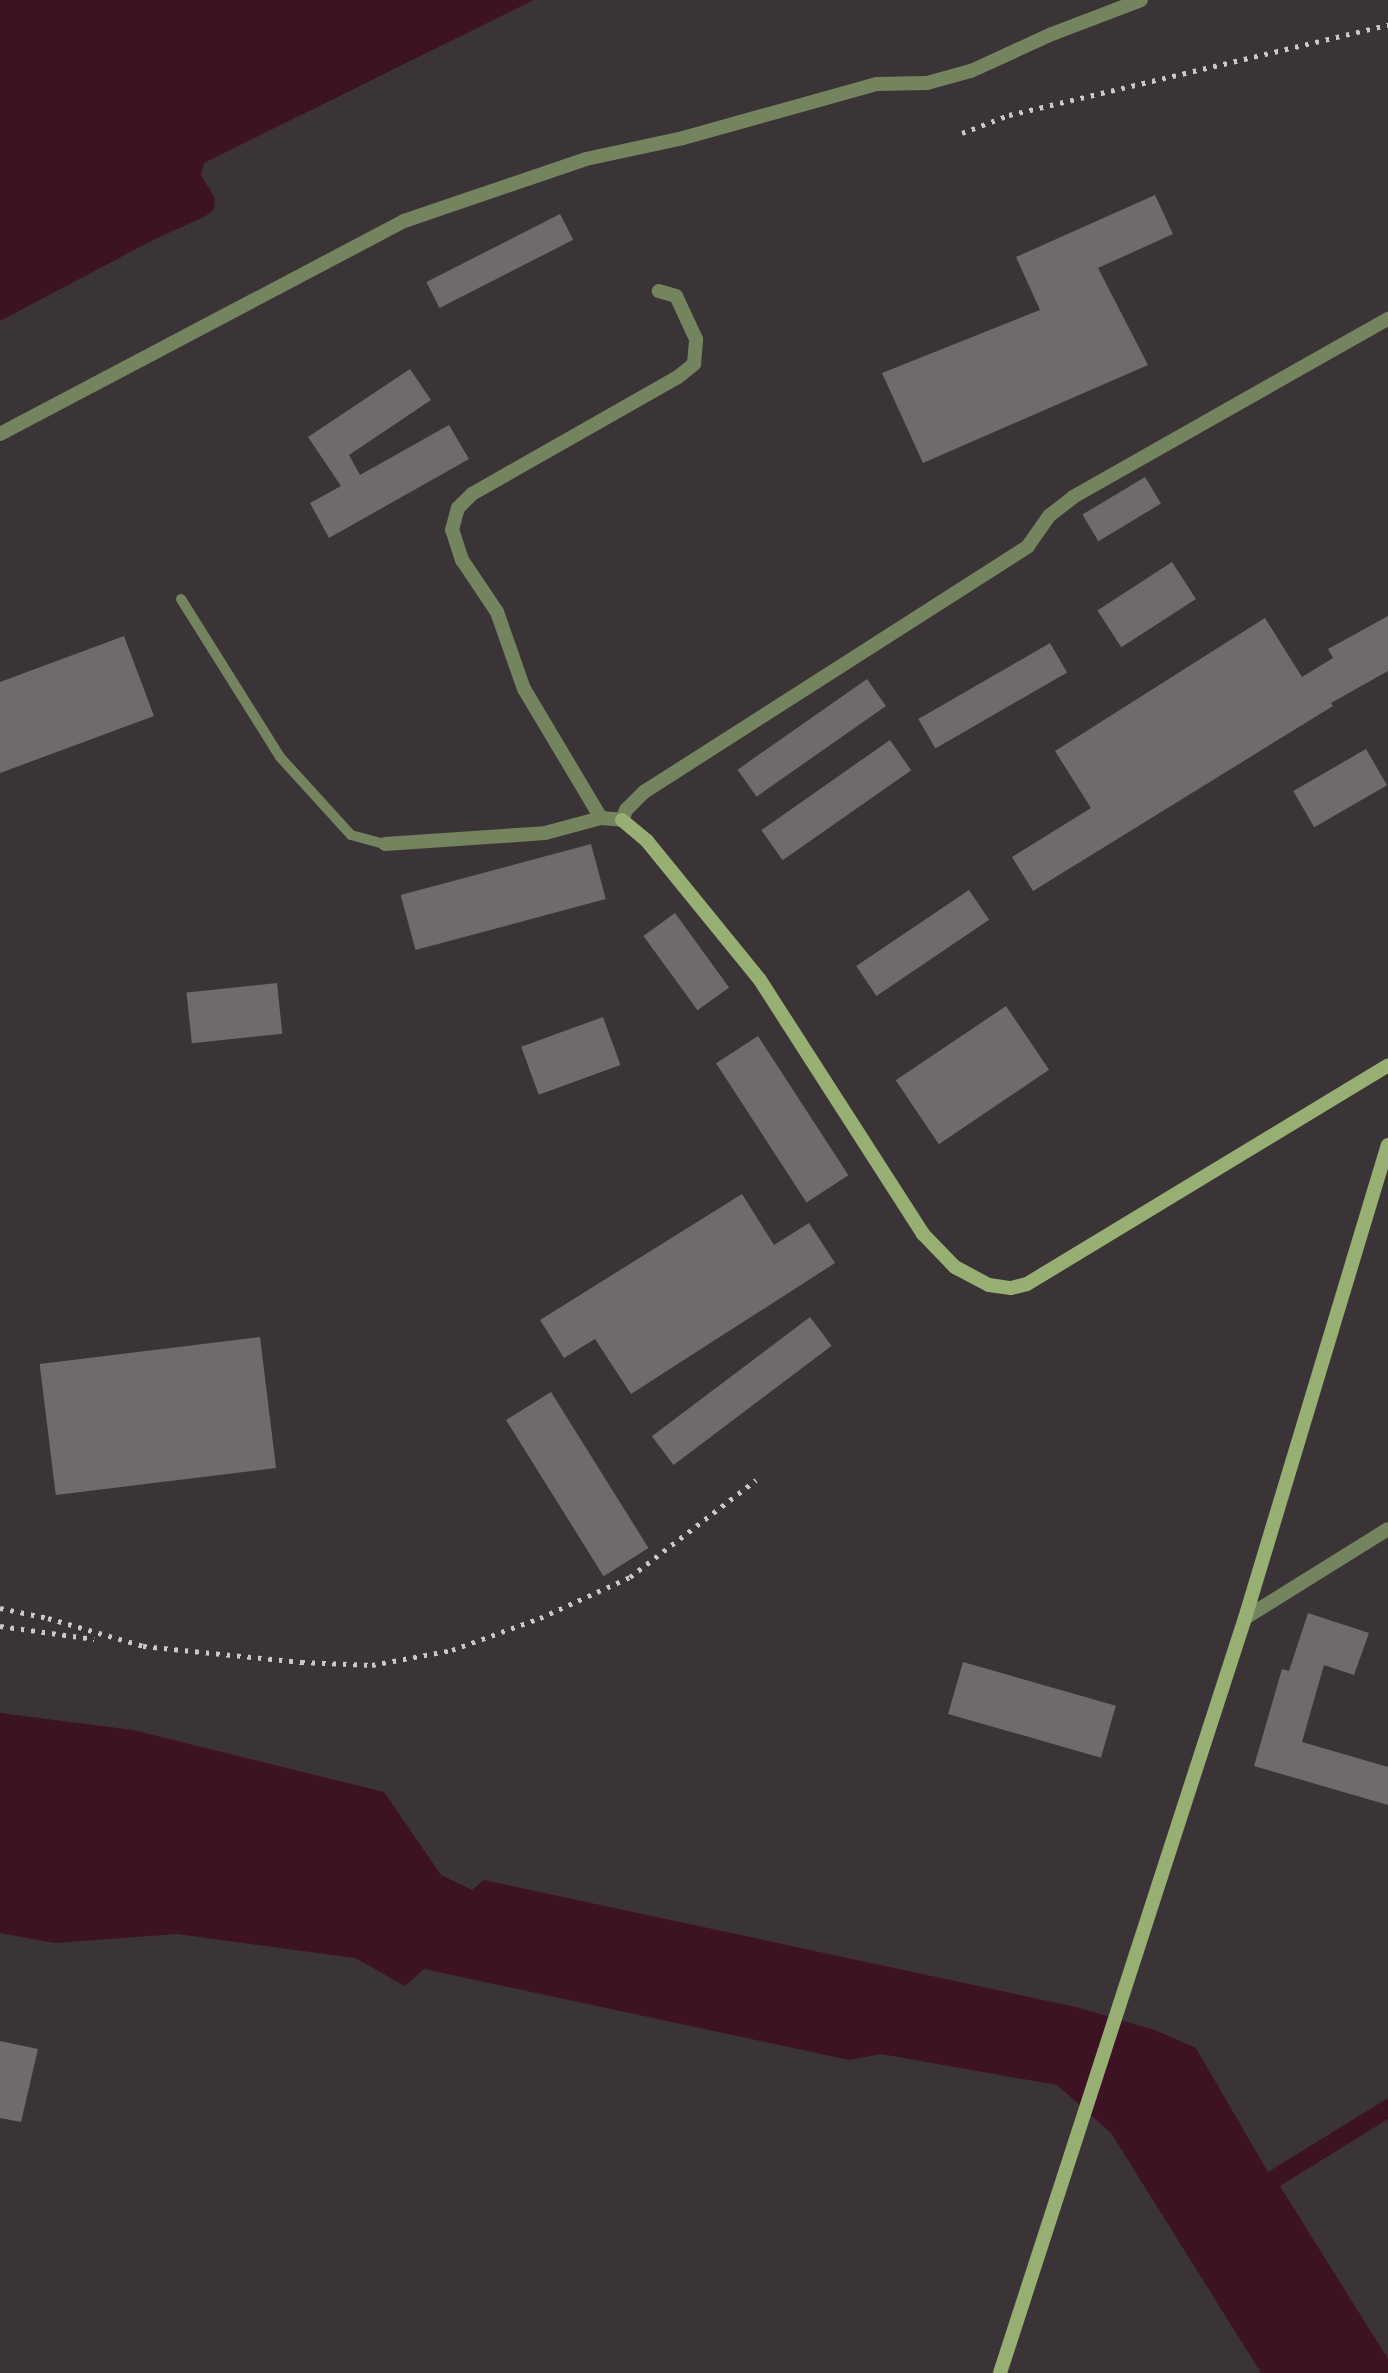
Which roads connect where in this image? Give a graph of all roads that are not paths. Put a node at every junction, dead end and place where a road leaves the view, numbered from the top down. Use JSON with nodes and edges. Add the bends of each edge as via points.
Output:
{"nodes":[{"id":1,"x":1142,"y":0,"type":"edge"},
{"id":2,"x":659,"y":291,"type":"dead end"},
{"id":3,"x":1388,"y":319,"type":"edge"},
{"id":4,"x":0,"y":434,"type":"edge"},
{"id":5,"x":181,"y":599,"type":"dead end"},
{"id":6,"x":601,"y":818,"type":"junction"},
{"id":7,"x":622,"y":820,"type":"junction"},
{"id":8,"x":385,"y":844,"type":"joint"},
{"id":9,"x":1388,"y":1065,"type":"edge"},
{"id":10,"x":1388,"y":1145,"type":"edge"},
{"id":11,"x":1388,"y":1529,"type":"edge"},
{"id":12,"x":1245,"y":1618,"type":"junction"},
{"id":13,"x":1000,"y":2373,"type":"edge"}],
"edges":[{"from":1,"to":4,"type":"street","via":[[971,71],[927,83],[877,84],[683,138],[586,159],[404,221]]},
{"from":2,"to":6,"type":"street","via":[[676,296],[696,340],[694,364],[472,494],[458,508],[452,530],[463,560],[497,611],[524,689]]},
{"from":3,"to":7,"type":"street","via":[[1073,497],[1049,516],[1028,545],[644,792]]},
{"from":5,"to":8,"type":"lane","via":[[280,757],[351,835]]},
{"from":6,"to":7,"type":"street"},
{"from":6,"to":8,"type":"street","via":[[545,833]]},
{"from":7,"to":9,"type":"main road","via":[[647,841],[760,980],[923,1234],[955,1267],[989,1285],[1011,1288],[1027,1284]]},
{"from":10,"to":12,"type":"main road"},
{"from":11,"to":12,"type":"street"},
{"from":12,"to":13,"type":"main road"}]}
